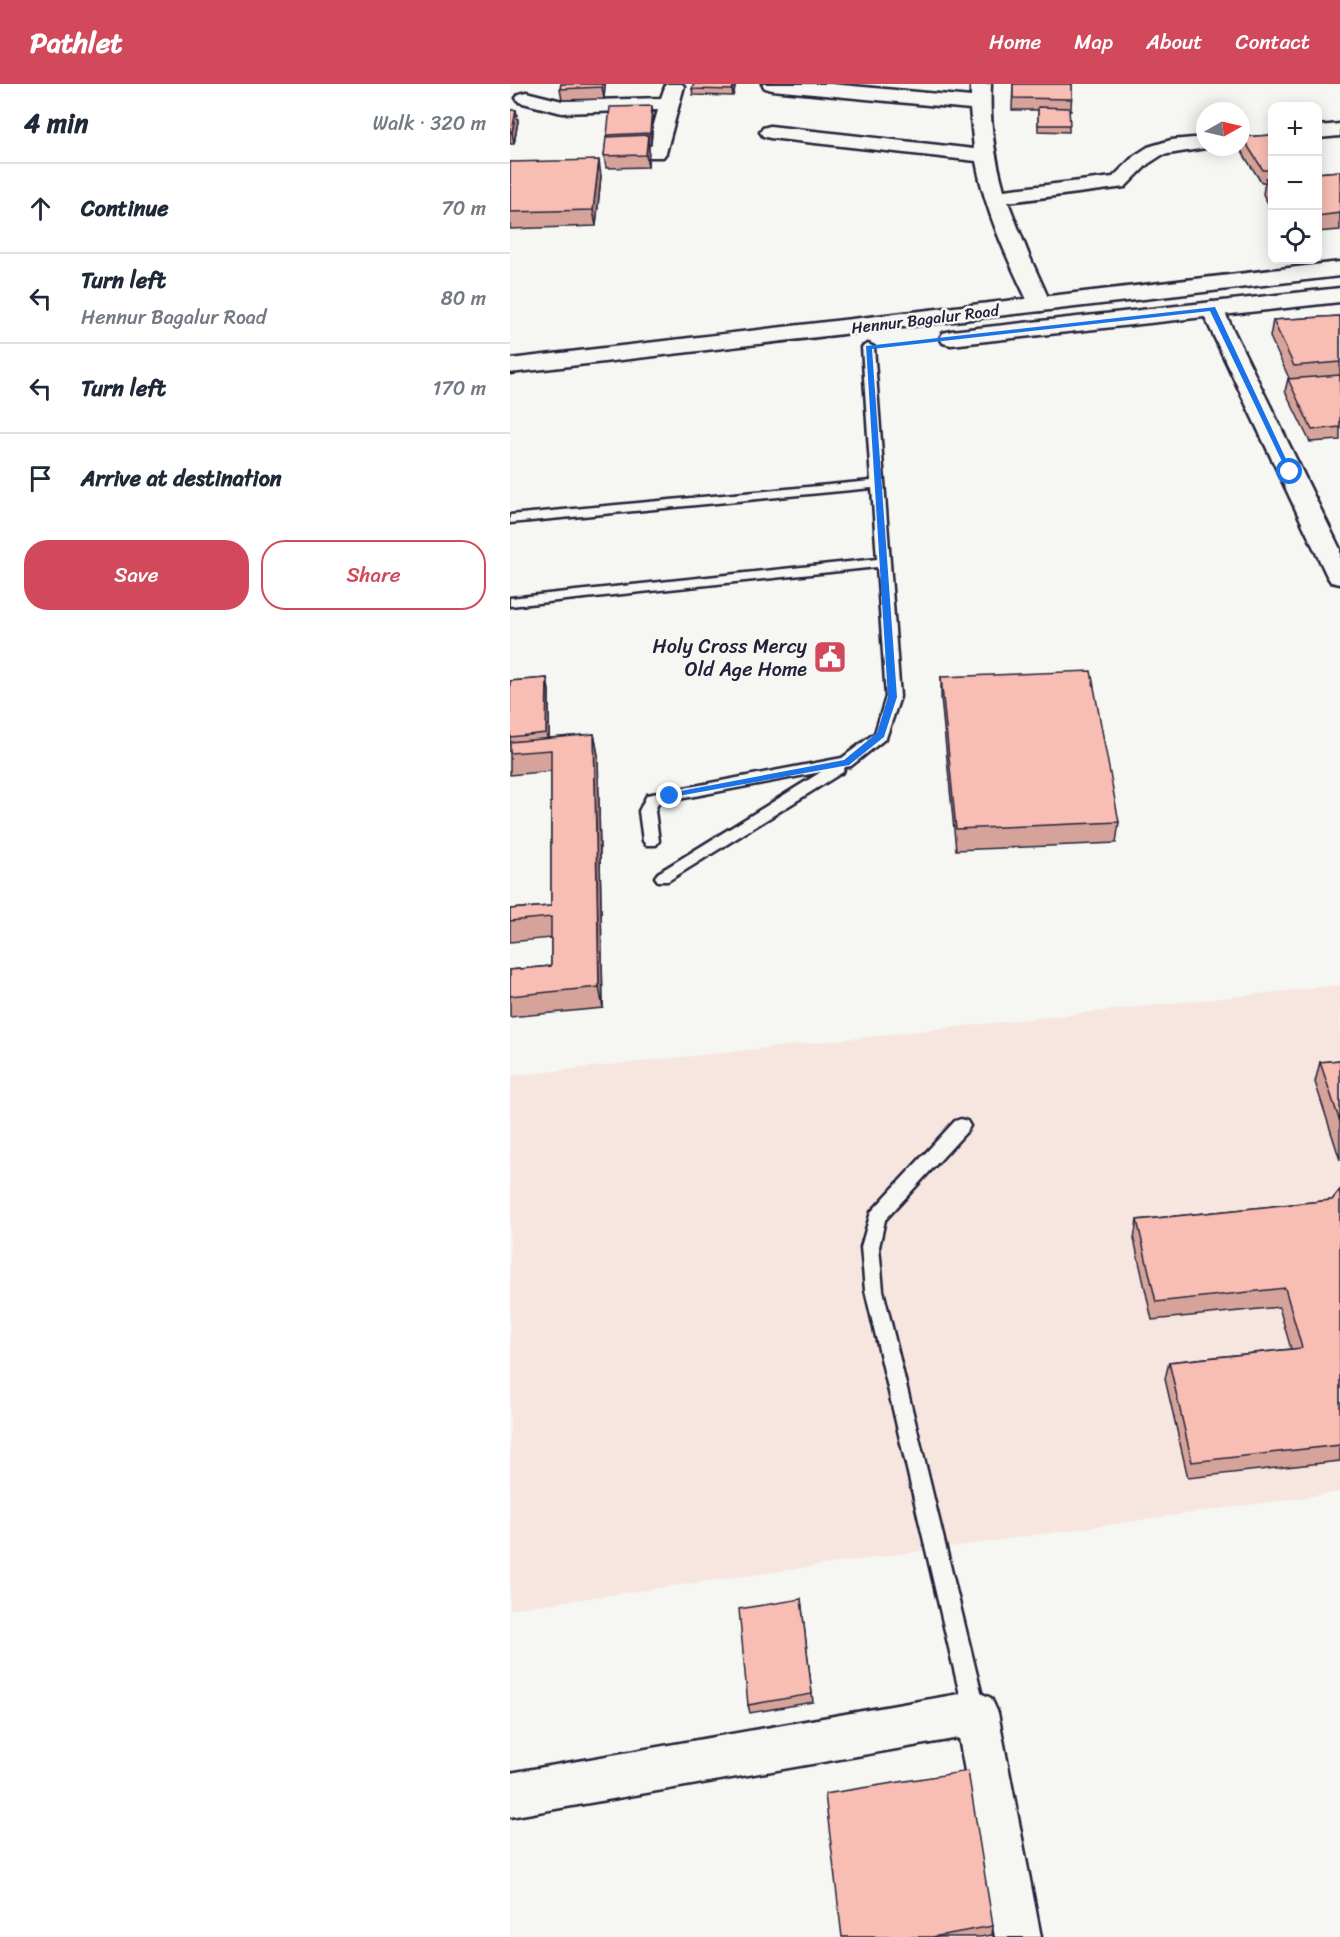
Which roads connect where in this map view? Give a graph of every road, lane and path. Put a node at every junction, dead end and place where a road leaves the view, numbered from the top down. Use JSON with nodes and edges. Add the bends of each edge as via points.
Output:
{"nodes":[{"id":1,"x":675,"y":84,"type":"edge"},
{"id":2,"x":772,"y":84,"type":"edge"},
{"id":3,"x":980,"y":94,"type":"edge"},
{"id":4,"x":521,"y":97,"type":"edge"},
{"id":5,"x":668,"y":104,"type":"junction"},
{"id":6,"x":1340,"y":130,"type":"edge"},
{"id":7,"x":770,"y":132,"type":"dead end"},
{"id":8,"x":1322,"y":132,"type":"edge"},
{"id":9,"x":1196,"y":144,"type":"edge"},
{"id":10,"x":656,"y":153,"type":"dead end"},
{"id":11,"x":986,"y":156,"type":"junction"},
{"id":12,"x":996,"y":197,"type":"junction"},
{"id":13,"x":1340,"y":269,"type":"edge"},
{"id":14,"x":1340,"y":295,"type":"edge"},
{"id":15,"x":1040,"y":304,"type":"junction"},
{"id":16,"x":1212,"y":309,"type":"junction"},
{"id":17,"x":925,"y":341,"type":"dead end"},
{"id":18,"x":868,"y":347,"type":"dead end"},
{"id":19,"x":510,"y":366,"type":"edge"},
{"id":20,"x":878,"y":484,"type":"junction"},
{"id":21,"x":510,"y":519,"type":"edge"},
{"id":22,"x":883,"y":562,"type":"junction"},
{"id":23,"x":1340,"y":576,"type":"edge"},
{"id":24,"x":510,"y":602,"type":"edge"},
{"id":25,"x":846,"y":762,"type":"junction"},
{"id":26,"x":651,"y":841,"type":"dead end"},
{"id":27,"x":663,"y":877,"type":"dead end"},
{"id":28,"x":961,"y":1126,"type":"dead end"},
{"id":29,"x":976,"y":1713,"type":"junction"},
{"id":30,"x":510,"y":1795,"type":"edge"},
{"id":31,"x":1018,"y":1937,"type":"edge"}],
"edges":[{"from":1,"to":5,"type":"street"},
{"from":2,"to":3,"type":"street"},
{"from":3,"to":11,"type":"street"},
{"from":4,"to":5,"type":"street","via":[[562,107]]},
{"from":5,"to":10,"type":"street"},
{"from":6,"to":8,"type":"street"},
{"from":7,"to":11,"type":"street"},
{"from":9,"to":12,"type":"street","via":[[1150,153],[1118,183]]},
{"from":11,"to":12,"type":"street"},
{"from":12,"to":15,"type":"street","via":[[1010,243]]},
{"from":13,"to":15,"type":"street","name":"Hennur Bagalur Road"},
{"from":14,"to":16,"type":"street","name":"Hennur Bagalur Road"},
{"from":15,"to":19,"type":"street","name":"Hennur Bagalur Road"},
{"from":16,"to":17,"type":"street","name":"Hennur Bagalur Road"},
{"from":16,"to":23,"type":"street"},
{"from":18,"to":20,"type":"lane"},
{"from":20,"to":21,"type":"lane"},
{"from":20,"to":22,"type":"lane"},
{"from":22,"to":24,"type":"lane"},
{"from":22,"to":25,"type":"lane","via":[[892,697],[881,735]]},
{"from":25,"to":26,"type":"lane","via":[[652,799],[647,811]]},
{"from":25,"to":27,"type":"lane"},
{"from":28,"to":29,"type":"lane","via":[[877,1217],[870,1247],[874,1290]]},
{"from":29,"to":30,"type":"street"},
{"from":29,"to":31,"type":"street"}]}
